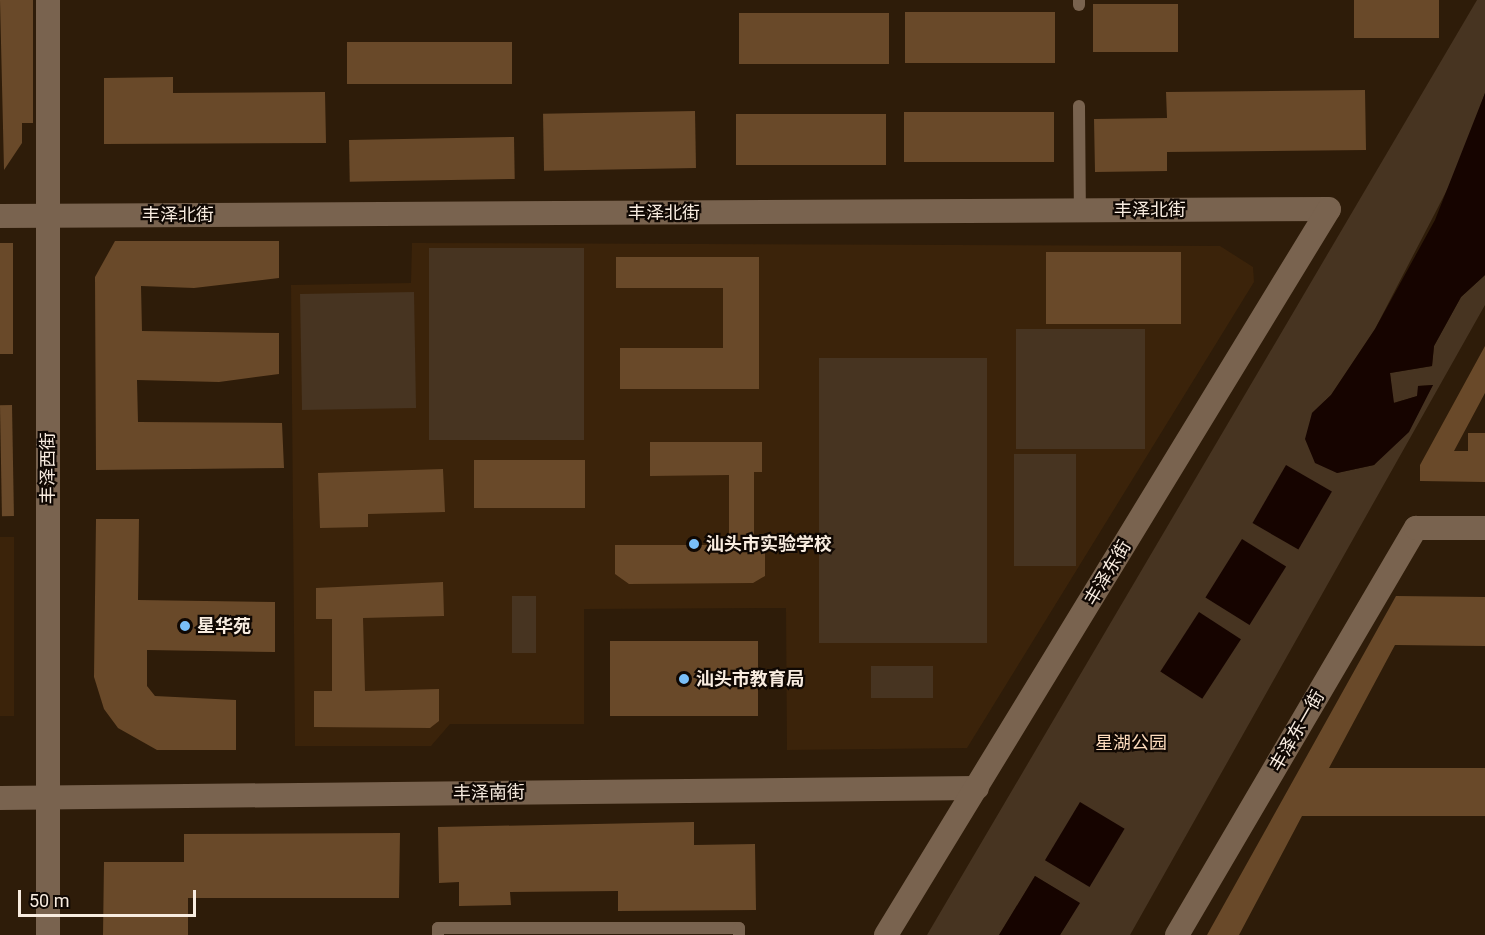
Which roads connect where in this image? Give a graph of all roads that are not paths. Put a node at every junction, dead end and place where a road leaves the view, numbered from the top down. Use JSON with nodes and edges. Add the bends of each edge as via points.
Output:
{"nodes":[{"id":1,"x":48,"y":0,"type":"edge"},
{"id":2,"x":1079,"y":106,"type":"dead end"},
{"id":3,"x":1329,"y":209,"type":"joint"},
{"id":4,"x":1080,"y":211,"type":"junction"},
{"id":5,"x":0,"y":216,"type":"edge"},
{"id":6,"x":48,"y":216,"type":"junction"},
{"id":7,"x":1485,"y":528,"type":"edge"},
{"id":8,"x":977,"y":788,"type":"junction"},
{"id":9,"x":0,"y":798,"type":"edge"},
{"id":10,"x":48,"y":798,"type":"junction"},
{"id":11,"x":48,"y":935,"type":"edge"},
{"id":12,"x":438,"y":935,"type":"edge"},
{"id":13,"x":740,"y":935,"type":"edge"},
{"id":14,"x":886,"y":935,"type":"edge"},
{"id":15,"x":1177,"y":935,"type":"edge"}],
"edges":[{"from":1,"to":6,"type":"street","name":"丰泽西街"},
{"from":2,"to":4,"type":"lane"},
{"from":3,"to":4,"type":"street","name":"丰泽北街"},
{"from":3,"to":8,"type":"street","name":"丰泽东街"},
{"from":4,"to":6,"type":"street","name":"丰泽北街"},
{"from":5,"to":6,"type":"street","name":"丰泽北街"},
{"from":6,"to":10,"type":"street","name":"丰泽西街"},
{"from":7,"to":15,"type":"street","name":"丰泽东一街","via":[[1416,528]]},
{"from":8,"to":10,"type":"street","name":"丰泽南街"},
{"from":8,"to":14,"type":"street","name":"丰泽东街"},
{"from":9,"to":10,"type":"street","name":"丰泽南街"},
{"from":10,"to":11,"type":"street","name":"丰泽西街"},
{"from":12,"to":13,"type":"lane","via":[[438,928],[739,928]]}]}
